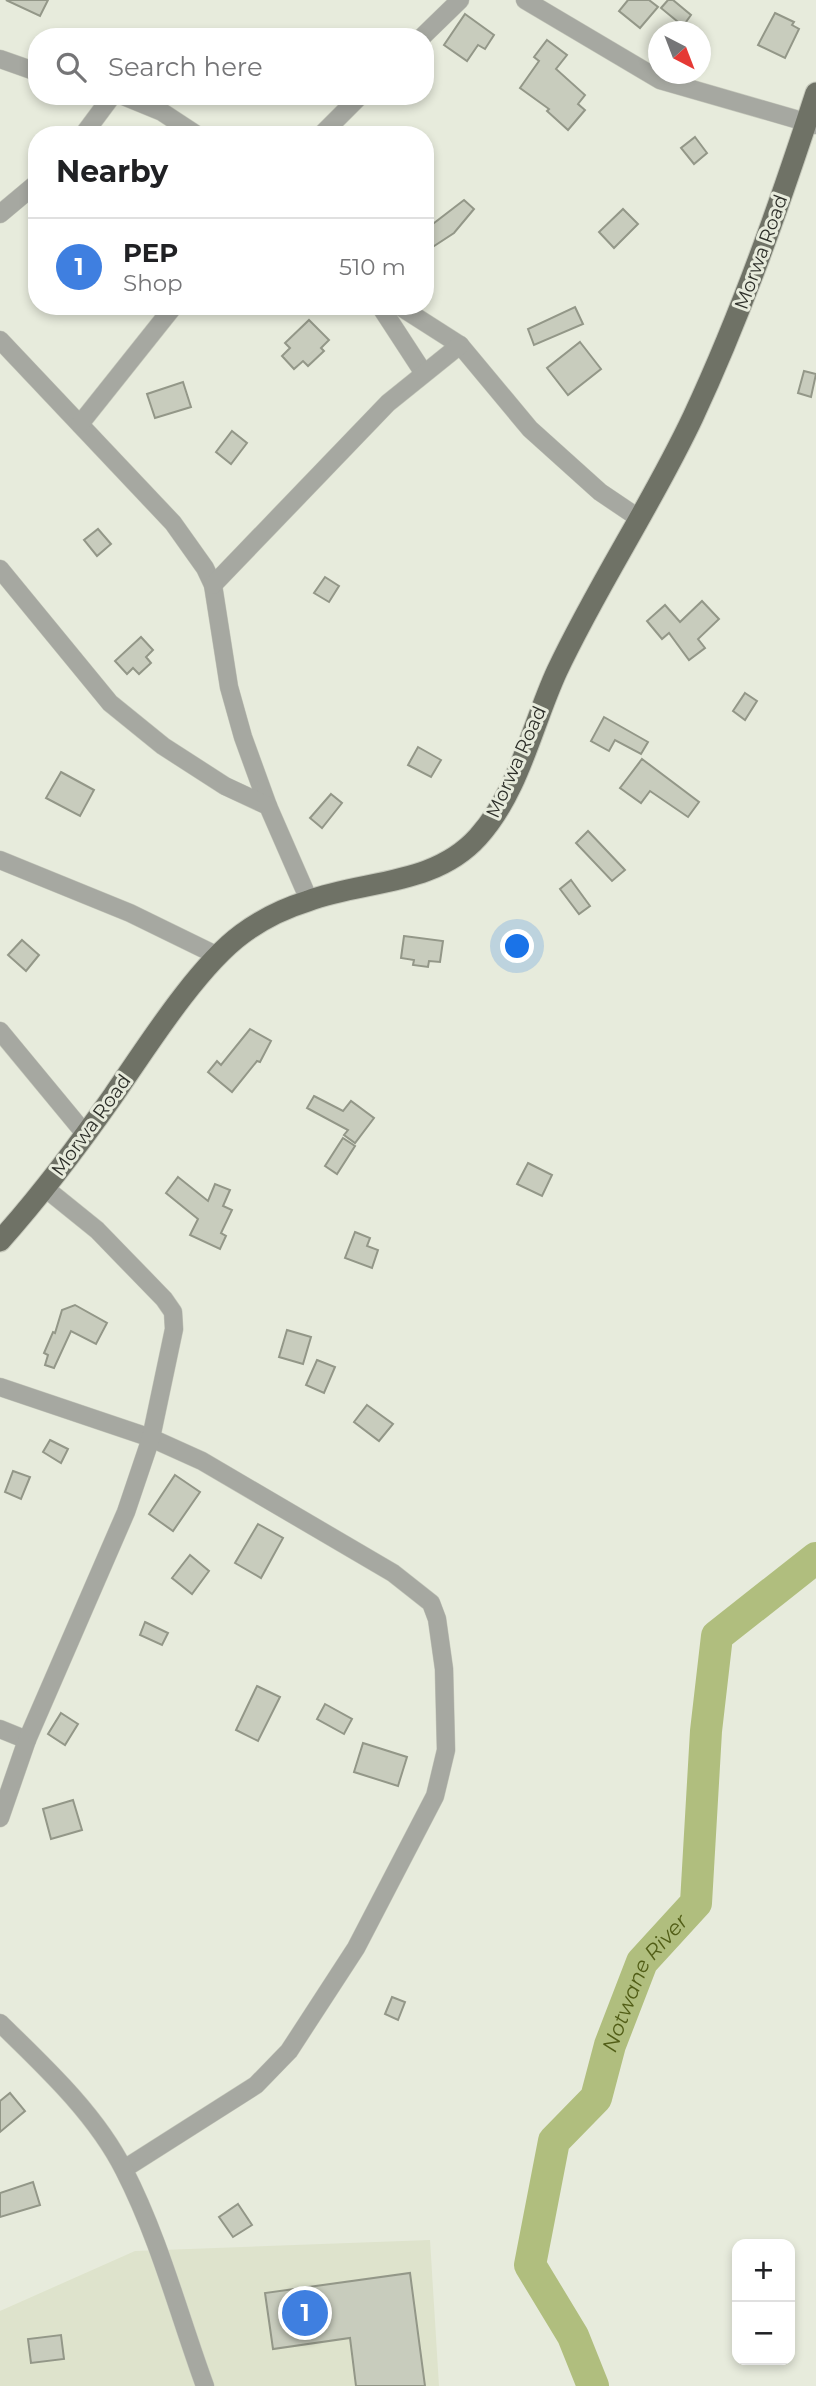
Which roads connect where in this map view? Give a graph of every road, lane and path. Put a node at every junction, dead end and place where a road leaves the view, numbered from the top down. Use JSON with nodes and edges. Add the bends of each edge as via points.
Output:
{"nodes":[{"id":1,"x":460,"y":0,"type":"edge"},
{"id":2,"x":525,"y":0,"type":"edge"},
{"id":3,"x":431,"y":28,"type":"edge"},
{"id":4,"x":0,"y":59,"type":"edge"},
{"id":5,"x":28,"y":69,"type":"edge"},
{"id":6,"x":816,"y":93,"type":"edge"},
{"id":7,"x":105,"y":105,"type":"edge"},
{"id":8,"x":145,"y":105,"type":"edge"},
{"id":9,"x":351,"y":105,"type":"edge"},
{"id":10,"x":811,"y":125,"type":"edge"},
{"id":11,"x":90,"y":126,"type":"edge"},
{"id":12,"x":183,"y":126,"type":"edge"},
{"id":13,"x":330,"y":126,"type":"edge"},
{"id":14,"x":28,"y":191,"type":"edge"},
{"id":15,"x":0,"y":214,"type":"edge"},
{"id":16,"x":167,"y":315,"type":"edge"},
{"id":17,"x":386,"y":315,"type":"edge"},
{"id":18,"x":413,"y":315,"type":"edge"},
{"id":19,"x":0,"y":340,"type":"edge"},
{"id":20,"x":460,"y":345,"type":"junction"},
{"id":21,"x":423,"y":372,"type":"junction"},
{"id":22,"x":80,"y":424,"type":"junction"},
{"id":23,"x":640,"y":519,"type":"junction"},
{"id":24,"x":0,"y":569,"type":"edge"},
{"id":25,"x":213,"y":585,"type":"junction"},
{"id":26,"x":268,"y":806,"type":"junction"},
{"id":27,"x":0,"y":860,"type":"edge"},
{"id":28,"x":309,"y":900,"type":"junction"},
{"id":29,"x":218,"y":956,"type":"junction"},
{"id":30,"x":0,"y":1031,"type":"edge"},
{"id":31,"x":86,"y":1135,"type":"junction"},
{"id":32,"x":45,"y":1188,"type":"junction"},
{"id":33,"x":4,"y":1229,"type":"edge"},
{"id":34,"x":0,"y":1387,"type":"edge"},
{"id":35,"x":151,"y":1438,"type":"junction"},
{"id":36,"x":0,"y":1729,"type":"edge"},
{"id":37,"x":27,"y":1740,"type":"junction"},
{"id":38,"x":0,"y":1818,"type":"edge"},
{"id":39,"x":0,"y":2023,"type":"edge"},
{"id":40,"x":124,"y":2169,"type":"junction"},
{"id":41,"x":205,"y":2386,"type":"edge"}],
"edges":[{"from":1,"to":3,"type":"street"},
{"from":2,"to":10,"type":"street","via":[[660,80]]},
{"from":4,"to":5,"type":"street"},
{"from":6,"to":10,"type":"main road","name":"Morwa Road"},
{"from":7,"to":11,"type":"street"},
{"from":8,"to":12,"type":"street"},
{"from":9,"to":13,"type":"street"},
{"from":10,"to":23,"type":"main road","name":"Morwa Road","via":[[745,299],[692,419]]},
{"from":14,"to":15,"type":"street"},
{"from":16,"to":22,"type":"street"},
{"from":17,"to":21,"type":"street"},
{"from":18,"to":20,"type":"street"},
{"from":19,"to":22,"type":"street"},
{"from":20,"to":21,"type":"street"},
{"from":20,"to":23,"type":"street","via":[[530,429],[591,484]]},
{"from":21,"to":25,"type":"street"},
{"from":22,"to":25,"type":"street","via":[[173,523]]},
{"from":23,"to":28,"type":"main road","name":"Morwa Road","via":[[557,671],[509,788],[477,840],[409,877]]},
{"from":24,"to":26,"type":"street","via":[[110,703],[163,746],[225,786]]},
{"from":25,"to":26,"type":"street","via":[[229,687]]},
{"from":26,"to":28,"type":"street"},
{"from":27,"to":29,"type":"street","via":[[130,913]]},
{"from":28,"to":29,"type":"main road","name":"Morwa Road","via":[[251,928]]},
{"from":29,"to":31,"type":"main road","name":"Morwa Road"},
{"from":30,"to":31,"type":"street"},
{"from":31,"to":32,"type":"main road","name":"Morwa Road"},
{"from":32,"to":33,"type":"main road","name":"Morwa Road"},
{"from":32,"to":35,"type":"street","via":[[97,1230],[173,1312],[174,1329]]},
{"from":34,"to":35,"type":"street"},
{"from":35,"to":37,"type":"street","via":[[126,1512]]},
{"from":35,"to":40,"type":"street","via":[[290,1511],[393,1573],[430,1603],[437,1619],[444,1669],[446,1750],[435,1796],[410,1847],[356,1948],[289,2051],[256,2085]]},
{"from":36,"to":37,"type":"street"},
{"from":37,"to":38,"type":"street"},
{"from":39,"to":40,"type":"street","via":[[50,2074]]},
{"from":40,"to":41,"type":"street"}]}
